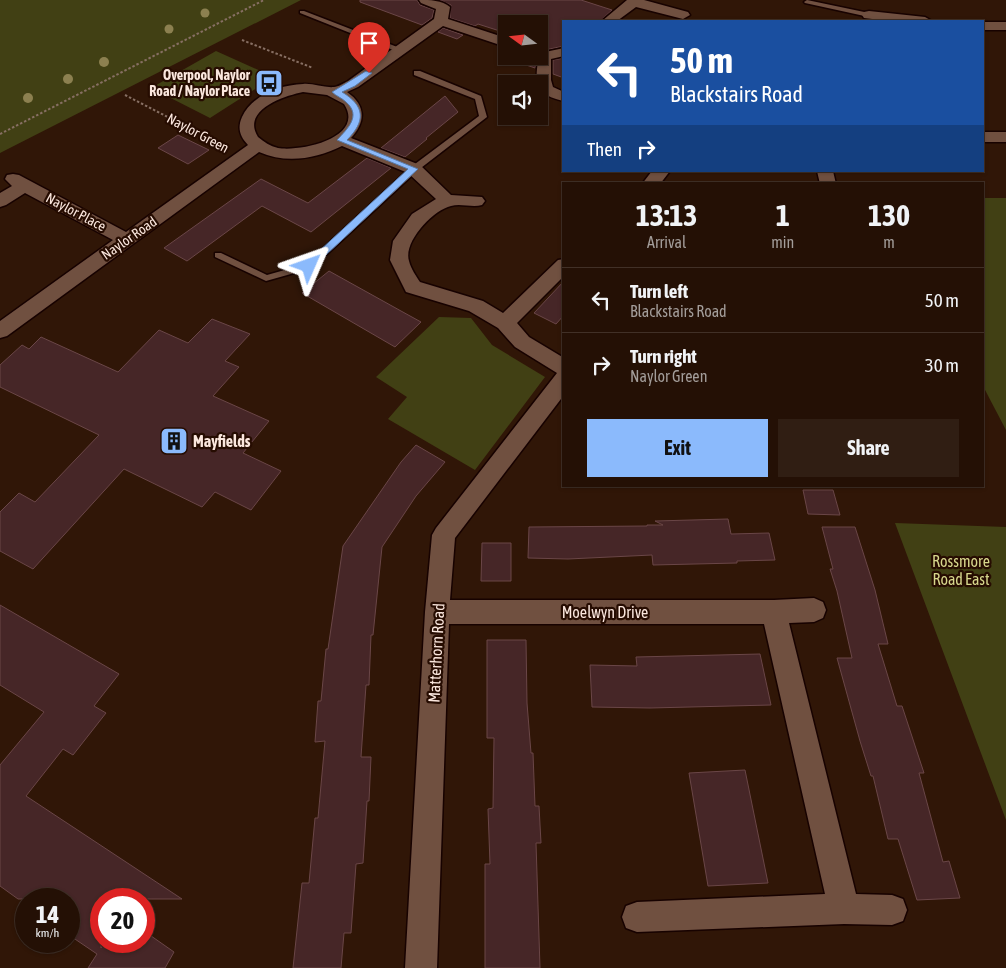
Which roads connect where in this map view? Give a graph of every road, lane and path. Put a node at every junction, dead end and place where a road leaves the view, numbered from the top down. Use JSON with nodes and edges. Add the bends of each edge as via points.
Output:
{"nodes":[{"id":1,"x":264,"y":0,"type":"edge"},
{"id":2,"x":426,"y":0,"type":"edge"},
{"id":3,"x":634,"y":1,"type":"edge"},
{"id":4,"x":807,"y":2,"type":"dead end"},
{"id":5,"x":302,"y":12,"type":"dead end"},
{"id":6,"x":682,"y":14,"type":"dead end"},
{"id":7,"x":869,"y":15,"type":"joint"},
{"id":8,"x":887,"y":19,"type":"edge"},
{"id":9,"x":610,"y":20,"type":"edge"},
{"id":10,"x":906,"y":20,"type":"edge"},
{"id":11,"x":441,"y":21,"type":"junction"},
{"id":12,"x":984,"y":26,"type":"edge"},
{"id":13,"x":1006,"y":26,"type":"edge"},
{"id":14,"x":242,"y":40,"type":"dead end"},
{"id":15,"x":498,"y":40,"type":"edge"},
{"id":16,"x":401,"y":50,"type":"junction"},
{"id":17,"x":562,"y":52,"type":"edge"},
{"id":18,"x":548,"y":55,"type":"edge"},
{"id":19,"x":544,"y":65,"type":"edge"},
{"id":20,"x":417,"y":73,"type":"dead end"},
{"id":21,"x":353,"y":84,"type":"junction"},
{"id":22,"x":336,"y":92,"type":"junction"},
{"id":23,"x":125,"y":94,"type":"dead end"},
{"id":24,"x":562,"y":97,"type":"edge"},
{"id":25,"x":0,"y":134,"type":"edge"},
{"id":26,"x":984,"y":137,"type":"edge"},
{"id":27,"x":1006,"y":137,"type":"edge"},
{"id":28,"x":341,"y":140,"type":"junction"},
{"id":29,"x":258,"y":146,"type":"junction"},
{"id":30,"x":244,"y":157,"type":"junction"},
{"id":31,"x":414,"y":169,"type":"junction"},
{"id":32,"x":661,"y":172,"type":"edge"},
{"id":33,"x":652,"y":182,"type":"edge"},
{"id":34,"x":447,"y":200,"type":"junction"},
{"id":35,"x":0,"y":201,"type":"edge"},
{"id":36,"x":476,"y":201,"type":"dead end"},
{"id":37,"x":127,"y":240,"type":"junction"},
{"id":38,"x":218,"y":255,"type":"dead end"},
{"id":39,"x":562,"y":267,"type":"edge"},
{"id":40,"x":505,"y":323,"type":"junction"},
{"id":41,"x":0,"y":331,"type":"edge"},
{"id":42,"x":562,"y":367,"type":"edge"},
{"id":43,"x":562,"y":382,"type":"edge"},
{"id":44,"x":814,"y":610,"type":"dead end"},
{"id":45,"x":437,"y":612,"type":"junction"},
{"id":46,"x":774,"y":612,"type":"junction"},
{"id":47,"x":844,"y":909,"type":"junction"},
{"id":48,"x":892,"y":910,"type":"dead end"},
{"id":49,"x":637,"y":917,"type":"dead end"},
{"id":50,"x":421,"y":968,"type":"edge"}],
"edges":[{"from":1,"to":25,"type":"path"},
{"from":2,"to":11,"type":"street","via":[[443,7]]},
{"from":3,"to":6,"type":"street"},
{"from":3,"to":9,"type":"street"},
{"from":4,"to":7,"type":"lane"},
{"from":5,"to":16,"type":"lane"},
{"from":7,"to":8,"type":"street"},
{"from":8,"to":10,"type":"street"},
{"from":11,"to":15,"type":"street"},
{"from":11,"to":16,"type":"street"},
{"from":12,"to":13,"type":"street"},
{"from":14,"to":21,"type":"path"},
{"from":16,"to":21,"type":"street"},
{"from":17,"to":18,"type":"street"},
{"from":19,"to":24,"type":"street","via":[[542,79],[546,89]]},
{"from":20,"to":31,"type":"lane","via":[[478,98],[483,118]]},
{"from":21,"to":22,"type":"street"},
{"from":22,"to":28,"type":"street","via":[[356,108],[357,119],[352,130]]},
{"from":22,"to":29,"type":"street","name":"Naylor Green","via":[[303,88],[285,91],[256,106],[245,126],[249,137]]},
{"from":23,"to":30,"type":"path","name":"Naylor Green"},
{"from":26,"to":27,"type":"street"},
{"from":28,"to":29,"type":"street","via":[[326,148],[299,153],[272,151]]},
{"from":28,"to":31,"type":"street"},
{"from":29,"to":30,"type":"street","name":"Naylor Road"},
{"from":30,"to":37,"type":"street","name":"Naylor Road"},
{"from":31,"to":34,"type":"street"},
{"from":31,"to":38,"type":"lane","via":[[309,266],[266,278]]},
{"from":32,"to":33,"type":"street"},
{"from":34,"to":36,"type":"street"},
{"from":34,"to":40,"type":"street","via":[[418,218],[402,241],[399,260],[413,286],[476,306]]},
{"from":35,"to":37,"type":"street","name":"Naylor Place","via":[[19,182]]},
{"from":37,"to":41,"type":"street","name":"Naylor Road"},
{"from":39,"to":40,"type":"street"},
{"from":40,"to":42,"type":"street","via":[[522,342]]},
{"from":43,"to":45,"type":"street","name":"Matterhorn Road","via":[[444,535]]},
{"from":44,"to":46,"type":"street","name":"Moelwyn Drive"},
{"from":45,"to":46,"type":"street","name":"Moelwyn Drive"},
{"from":45,"to":50,"type":"street","name":"Matterhorn Road"},
{"from":46,"to":47,"type":"street"},
{"from":47,"to":48,"type":"street"},
{"from":47,"to":49,"type":"street"}]}
